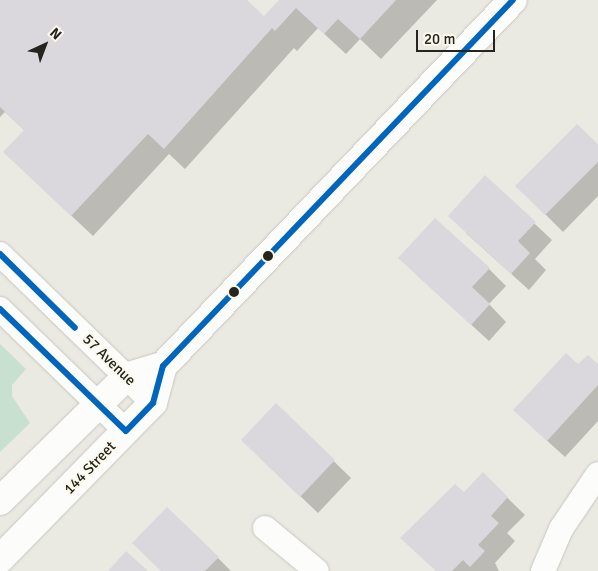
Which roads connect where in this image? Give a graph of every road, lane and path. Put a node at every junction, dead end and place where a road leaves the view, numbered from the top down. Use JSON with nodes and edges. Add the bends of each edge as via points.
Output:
{"nodes":[{"id":1,"x":513,"y":0,"type":"edge"},
{"id":2,"x":0,"y":254,"type":"edge"},
{"id":3,"x":0,"y":309,"type":"edge"},
{"id":4,"x":163,"y":366,"type":"junction"},
{"id":5,"x":126,"y":377,"type":"junction"},
{"id":6,"x":153,"y":403,"type":"junction"},
{"id":7,"x":98,"y":404,"type":"junction"},
{"id":8,"x":126,"y":431,"type":"junction"},
{"id":9,"x":598,"y":474,"type":"edge"},
{"id":10,"x":0,"y":501,"type":"edge"},
{"id":11,"x":265,"y":528,"type":"dead end"},
{"id":12,"x":0,"y":559,"type":"edge"},
{"id":13,"x":317,"y":571,"type":"edge"},
{"id":14,"x":543,"y":571,"type":"edge"}],
"edges":[{"from":1,"to":4,"type":"main road","name":"144 Street"},
{"from":2,"to":5,"type":"street","name":"57 Avenue"},
{"from":3,"to":7,"type":"street"},
{"from":4,"to":5,"type":"main road","name":"144 Street"},
{"from":4,"to":6,"type":"main road","name":"144 Street"},
{"from":5,"to":6,"type":"street","name":"57 Avenue"},
{"from":5,"to":7,"type":"main road","name":"144 Street"},
{"from":6,"to":8,"type":"main road","name":"144 Street"},
{"from":7,"to":8,"type":"street"},
{"from":7,"to":10,"type":"main road","name":"144 Street"},
{"from":8,"to":12,"type":"main road","name":"144 Street"},
{"from":9,"to":14,"type":"street","via":[[561,530]]},
{"from":11,"to":13,"type":"street"}]}
